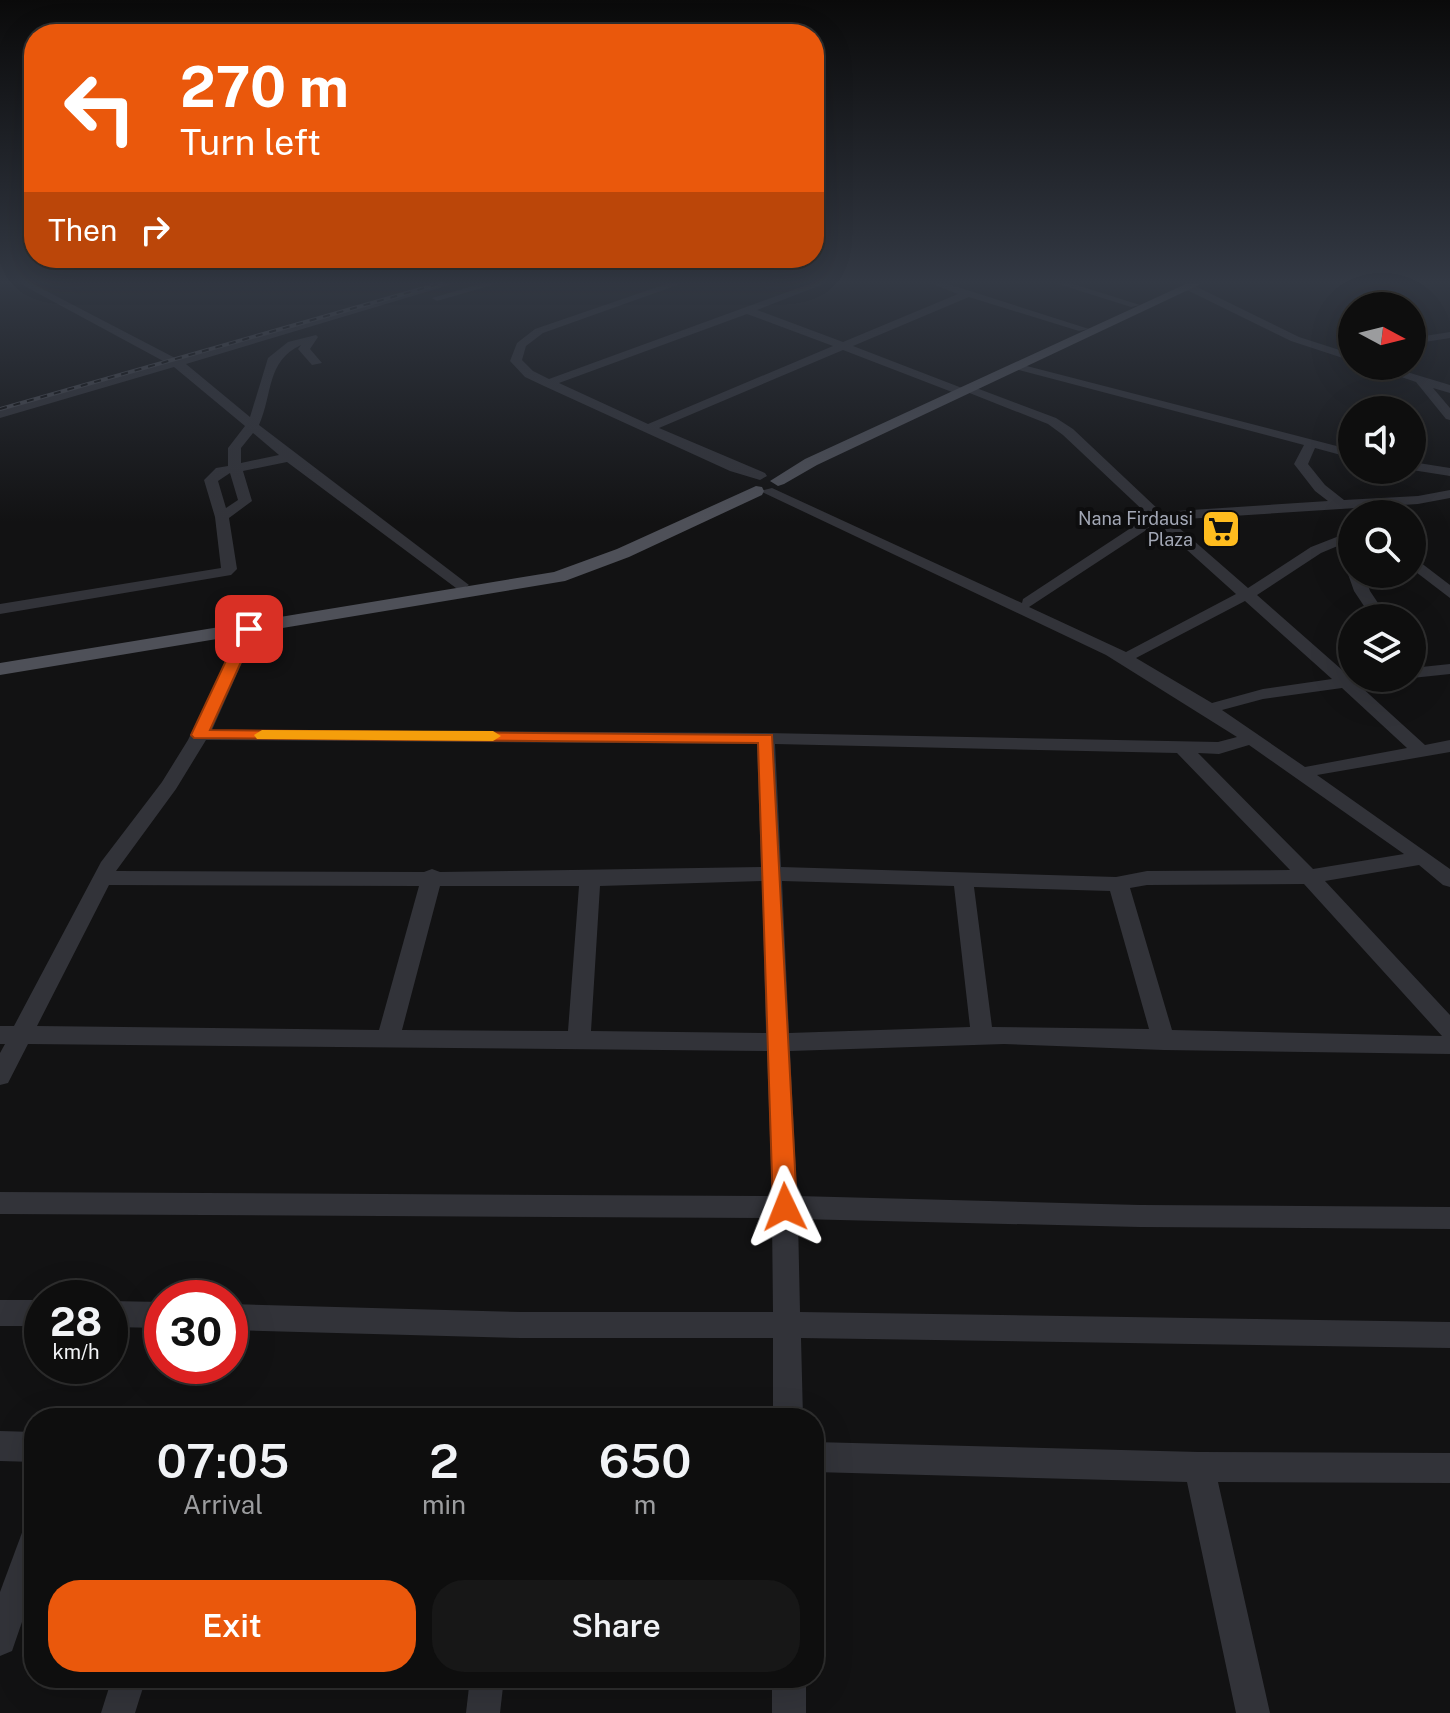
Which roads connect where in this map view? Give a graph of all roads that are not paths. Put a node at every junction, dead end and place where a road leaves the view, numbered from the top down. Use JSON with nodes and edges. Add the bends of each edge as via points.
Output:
{"nodes":[{"id":1,"x":179,"y":363,"type":"edge"},
{"id":2,"x":269,"y":363,"type":"edge"},
{"id":3,"x":509,"y":363,"type":"edge"},
{"id":4,"x":519,"y":363,"type":"edge"},
{"id":5,"x":603,"y":363,"type":"edge"},
{"id":6,"x":806,"y":363,"type":"edge"},
{"id":7,"x":889,"y":363,"type":"edge"},
{"id":8,"x":1015,"y":363,"type":"edge"},
{"id":9,"x":1025,"y":363,"type":"edge"},
{"id":10,"x":175,"y":364,"type":"junction"},
{"id":11,"x":1019,"y":366,"type":"junction"},
{"id":12,"x":1418,"y":380,"type":"edge"},
{"id":13,"x":1421,"y":381,"type":"junction"},
{"id":14,"x":548,"y":383,"type":"junction"},
{"id":15,"x":962,"y":389,"type":"junction"},
{"id":16,"x":1450,"y":389,"type":"edge"},
{"id":17,"x":0,"y":414,"type":"edge"},
{"id":18,"x":1450,"y":416,"type":"edge"},
{"id":19,"x":253,"y":425,"type":"junction"},
{"id":20,"x":649,"y":428,"type":"junction"},
{"id":21,"x":1311,"y":444,"type":"junction"},
{"id":22,"x":1338,"y":451,"type":"edge"},
{"id":23,"x":289,"y":457,"type":"junction"},
{"id":24,"x":237,"y":468,"type":"junction"},
{"id":25,"x":1426,"y":468,"type":"edge"},
{"id":26,"x":1450,"y":472,"type":"edge"},
{"id":27,"x":762,"y":483,"type":"junction"},
{"id":28,"x":1450,"y":494,"type":"edge"},
{"id":29,"x":1337,"y":504,"type":"junction"},
{"id":30,"x":1160,"y":516,"type":"junction"},
{"id":31,"x":222,"y":517,"type":"junction"},
{"id":32,"x":1338,"y":551,"type":"edge"},
{"id":33,"x":1426,"y":573,"type":"edge"},
{"id":34,"x":461,"y":585,"type":"junction"},
{"id":35,"x":1244,"y":593,"type":"junction"},
{"id":36,"x":1450,"y":593,"type":"edge"},
{"id":37,"x":1029,"y":602,"type":"junction"},
{"id":38,"x":0,"y":609,"type":"edge"},
{"id":39,"x":249,"y":629,"type":"junction"},
{"id":40,"x":1133,"y":654,"type":"junction"},
{"id":41,"x":0,"y":661,"type":"edge"},
{"id":42,"x":0,"y":669,"type":"edge"},
{"id":43,"x":1426,"y":669,"type":"edge"},
{"id":44,"x":1450,"y":669,"type":"edge"},
{"id":45,"x":1338,"y":673,"type":"edge"},
{"id":46,"x":1338,"y":682,"type":"edge"},
{"id":47,"x":1359,"y":692,"type":"edge"},
{"id":48,"x":1220,"y":705,"type":"junction"},
{"id":49,"x":199,"y":735,"type":"junction"},
{"id":50,"x":766,"y":738,"type":"junction"},
{"id":51,"x":1253,"y":738,"type":"junction"},
{"id":52,"x":1450,"y":746,"type":"edge"},
{"id":53,"x":1182,"y":747,"type":"junction"},
{"id":54,"x":1421,"y":751,"type":"junction"},
{"id":55,"x":1312,"y":770,"type":"junction"},
{"id":56,"x":1441,"y":861,"type":"edge"},
{"id":57,"x":772,"y":874,"type":"junction"},
{"id":58,"x":432,"y":876,"type":"junction"},
{"id":59,"x":1309,"y":877,"type":"junction"},
{"id":60,"x":102,"y":878,"type":"junction"},
{"id":61,"x":590,"y":879,"type":"junction"},
{"id":62,"x":963,"y":879,"type":"junction"},
{"id":63,"x":1450,"y":880,"type":"edge"},
{"id":64,"x":1116,"y":884,"type":"junction"},
{"id":65,"x":1450,"y":1030,"type":"edge"},
{"id":66,"x":11,"y":1035,"type":"edge"},
{"id":67,"x":982,"y":1036,"type":"junction"},
{"id":68,"x":388,"y":1039,"type":"junction"},
{"id":69,"x":579,"y":1040,"type":"junction"},
{"id":70,"x":1164,"y":1041,"type":"junction"},
{"id":71,"x":779,"y":1042,"type":"junction"},
{"id":72,"x":1450,"y":1045,"type":"edge"},
{"id":73,"x":0,"y":1076,"type":"edge"},
{"id":74,"x":0,"y":1203,"type":"edge"},
{"id":75,"x":785,"y":1207,"type":"junction"},
{"id":76,"x":1450,"y":1218,"type":"edge"},
{"id":77,"x":0,"y":1313,"type":"edge"},
{"id":78,"x":24,"y":1313,"type":"edge"},
{"id":79,"x":248,"y":1317,"type":"edge"},
{"id":80,"x":787,"y":1325,"type":"junction"},
{"id":81,"x":1450,"y":1335,"type":"edge"},
{"id":82,"x":788,"y":1408,"type":"edge"},
{"id":83,"x":0,"y":1446,"type":"edge"},
{"id":84,"x":24,"y":1447,"type":"edge"},
{"id":85,"x":824,"y":1457,"type":"edge"},
{"id":86,"x":1199,"y":1467,"type":"junction"},
{"id":87,"x":1448,"y":1474,"type":"edge"},
{"id":88,"x":24,"y":1570,"type":"edge"},
{"id":89,"x":0,"y":1639,"type":"edge"},
{"id":90,"x":126,"y":1688,"type":"edge"},
{"id":91,"x":486,"y":1688,"type":"edge"},
{"id":92,"x":789,"y":1688,"type":"edge"},
{"id":93,"x":118,"y":1713,"type":"edge"},
{"id":94,"x":483,"y":1713,"type":"edge"},
{"id":95,"x":789,"y":1713,"type":"edge"},
{"id":96,"x":1253,"y":1713,"type":"edge"}],
"edges":[{"from":1,"to":10,"type":"street"},
{"from":2,"to":19,"type":"street"},
{"from":3,"to":27,"type":"street","via":[[515,373]]},
{"from":4,"to":14,"type":"street"},
{"from":5,"to":14,"type":"street"},
{"from":6,"to":20,"type":"street"},
{"from":7,"to":15,"type":"street"},
{"from":8,"to":15,"type":"main road"},
{"from":9,"to":11,"type":"main road"},
{"from":10,"to":17,"type":"street"},
{"from":10,"to":19,"type":"street"},
{"from":11,"to":15,"type":"main road"},
{"from":11,"to":21,"type":"street"},
{"from":12,"to":13,"type":"street"},
{"from":13,"to":16,"type":"street"},
{"from":13,"to":18,"type":"street"},
{"from":14,"to":20,"type":"street"},
{"from":15,"to":27,"type":"main road"},
{"from":15,"to":30,"type":"street","via":[[1052,421]]},
{"from":19,"to":23,"type":"street"},
{"from":19,"to":24,"type":"street","via":[[235,448]]},
{"from":20,"to":27,"type":"street"},
{"from":21,"to":22,"type":"street"},
{"from":21,"to":29,"type":"street","via":[[1301,464]]},
{"from":23,"to":24,"type":"street"},
{"from":23,"to":34,"type":"street"},
{"from":24,"to":31,"type":"street","via":[[245,501]]},
{"from":24,"to":31,"type":"street","via":[[211,480]]},
{"from":25,"to":26,"type":"street"},
{"from":27,"to":34,"type":"main road","via":[[554,569]]},
{"from":27,"to":37,"type":"street"},
{"from":27,"to":39,"type":"main road","via":[[623,553],[558,577]]},
{"from":27,"to":51,"type":"street","via":[[1078,633]]},
{"from":28,"to":29,"type":"street"},
{"from":29,"to":30,"type":"street"},
{"from":30,"to":35,"type":"street"},
{"from":30,"to":37,"type":"street"},
{"from":31,"to":38,"type":"street","via":[[226,572]]},
{"from":32,"to":35,"type":"street","via":[[1316,550],[1272,581]]},
{"from":33,"to":36,"type":"street"},
{"from":34,"to":41,"type":"main road"},
{"from":35,"to":40,"type":"street"},
{"from":35,"to":45,"type":"street"},
{"from":37,"to":40,"type":"street"},
{"from":39,"to":42,"type":"main road"},
{"from":39,"to":49,"type":"street"},
{"from":40,"to":48,"type":"street"},
{"from":43,"to":44,"type":"street"},
{"from":46,"to":48,"type":"street"},
{"from":47,"to":54,"type":"street"},
{"from":48,"to":55,"type":"street"},
{"from":49,"to":50,"type":"street"},
{"from":49,"to":60,"type":"street"},
{"from":50,"to":53,"type":"street"},
{"from":50,"to":57,"type":"street"},
{"from":51,"to":53,"type":"street","via":[[1219,748]]},
{"from":51,"to":56,"type":"street"},
{"from":52,"to":54,"type":"street"},
{"from":53,"to":59,"type":"street"},
{"from":54,"to":55,"type":"street"},
{"from":55,"to":56,"type":"street"},
{"from":56,"to":59,"type":"street"},
{"from":56,"to":63,"type":"street"},
{"from":57,"to":61,"type":"street"},
{"from":57,"to":62,"type":"street"},
{"from":57,"to":71,"type":"street"},
{"from":58,"to":60,"type":"street"},
{"from":58,"to":61,"type":"street"},
{"from":58,"to":68,"type":"street"},
{"from":59,"to":64,"type":"street","via":[[1147,878]]},
{"from":59,"to":65,"type":"street"},
{"from":60,"to":66,"type":"street"},
{"from":61,"to":69,"type":"street"},
{"from":62,"to":64,"type":"street"},
{"from":62,"to":67,"type":"street"},
{"from":64,"to":70,"type":"street"},
{"from":66,"to":68,"type":"street"},
{"from":66,"to":73,"type":"street"},
{"from":67,"to":70,"type":"street"},
{"from":67,"to":71,"type":"street"},
{"from":68,"to":69,"type":"street"},
{"from":69,"to":71,"type":"street"},
{"from":70,"to":72,"type":"street"},
{"from":71,"to":75,"type":"street"},
{"from":74,"to":75,"type":"street"},
{"from":75,"to":76,"type":"street"},
{"from":75,"to":80,"type":"street"},
{"from":77,"to":78,"type":"street"},
{"from":79,"to":80,"type":"street"},
{"from":80,"to":81,"type":"street"},
{"from":80,"to":82,"type":"street"},
{"from":83,"to":84,"type":"street"},
{"from":85,"to":86,"type":"street"},
{"from":86,"to":87,"type":"street"},
{"from":86,"to":96,"type":"street"},
{"from":88,"to":89,"type":"street"},
{"from":90,"to":93,"type":"street"},
{"from":91,"to":94,"type":"street"},
{"from":92,"to":95,"type":"street"}]}
